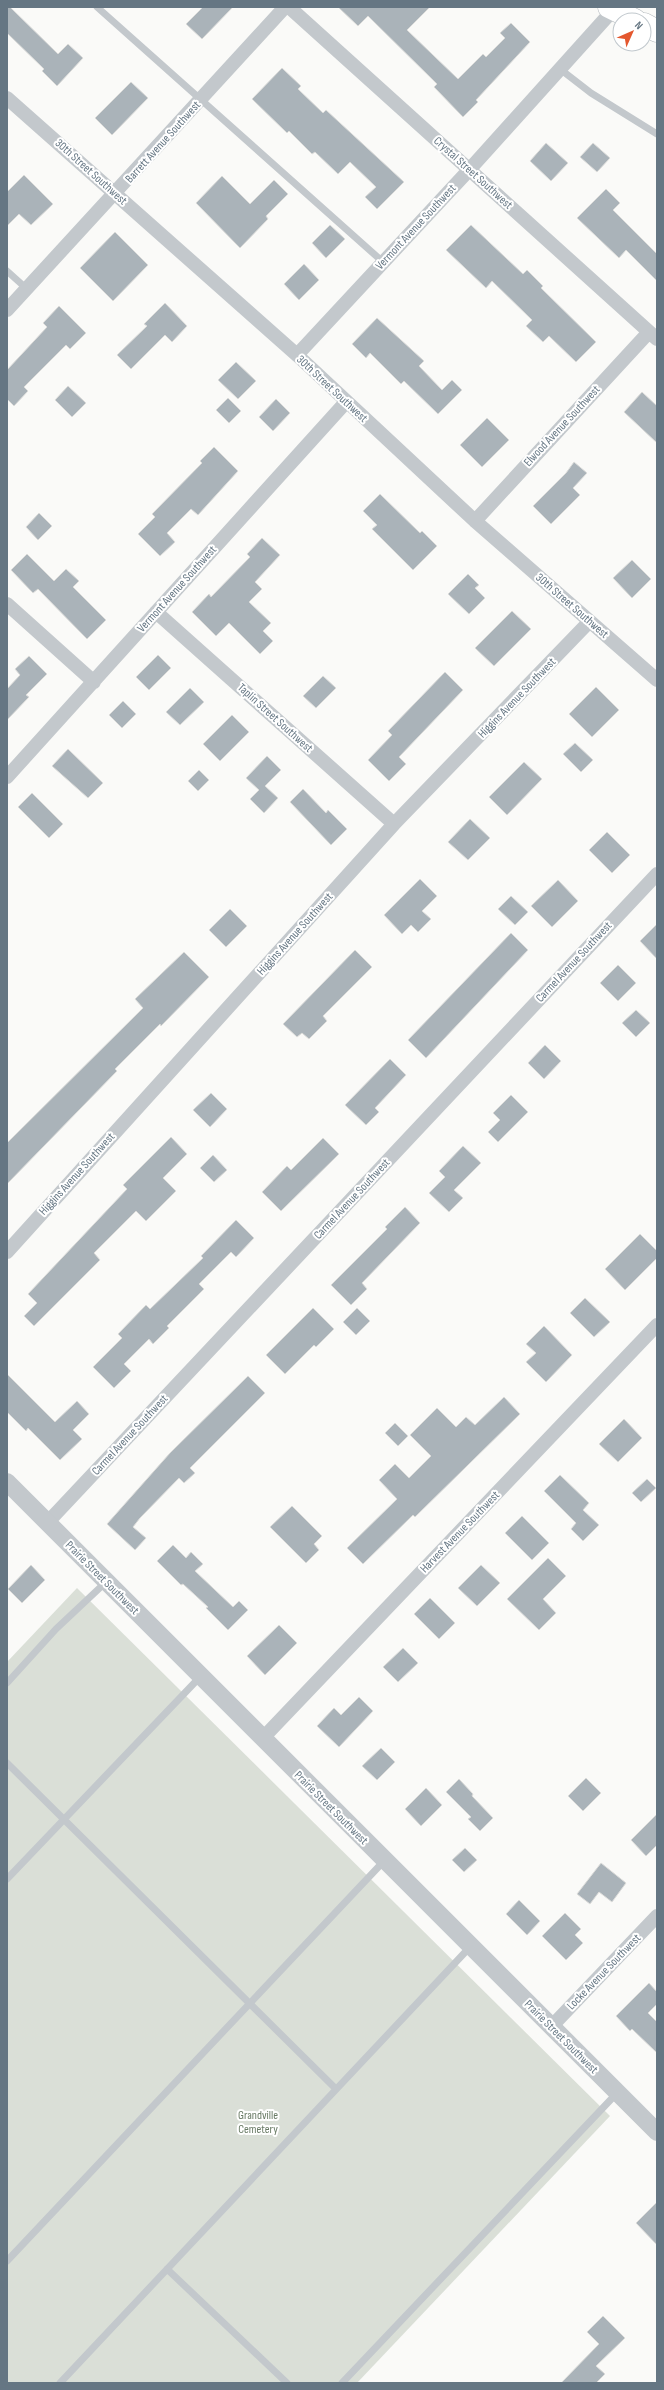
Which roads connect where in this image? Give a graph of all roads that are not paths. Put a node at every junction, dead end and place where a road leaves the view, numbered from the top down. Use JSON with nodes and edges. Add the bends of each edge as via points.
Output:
{"nodes":[{"id":1,"x":97,"y":7,"type":"edge"},
{"id":2,"x":285,"y":7,"type":"edge"},
{"id":3,"x":289,"y":7,"type":"edge"},
{"id":4,"x":611,"y":8,"type":"edge"},
{"id":5,"x":560,"y":69,"type":"junction"},
{"id":6,"x":7,"y":98,"type":"edge"},
{"id":7,"x":201,"y":100,"type":"junction"},
{"id":8,"x":657,"y":134,"type":"edge"},
{"id":9,"x":469,"y":170,"type":"junction"},
{"id":10,"x":115,"y":194,"type":"junction"},
{"id":11,"x":383,"y":262,"type":"junction"},
{"id":12,"x":7,"y":271,"type":"edge"},
{"id":13,"x":27,"y":289,"type":"junction"},
{"id":14,"x":7,"y":310,"type":"edge"},
{"id":15,"x":653,"y":336,"type":"edge"},
{"id":16,"x":297,"y":355,"type":"junction"},
{"id":17,"x":346,"y":402,"type":"junction"},
{"id":18,"x":475,"y":521,"type":"junction"},
{"id":19,"x":7,"y":604,"type":"edge"},
{"id":20,"x":156,"y":612,"type":"junction"},
{"id":21,"x":589,"y":622,"type":"junction"},
{"id":22,"x":657,"y":680,"type":"edge"},
{"id":23,"x":94,"y":682,"type":"junction"},
{"id":24,"x":7,"y":776,"type":"edge"},
{"id":25,"x":394,"y":824,"type":"junction"},
{"id":26,"x":657,"y":874,"type":"edge"},
{"id":27,"x":7,"y":1252,"type":"edge"},
{"id":28,"x":657,"y":1325,"type":"edge"},
{"id":29,"x":7,"y":1482,"type":"edge"},
{"id":30,"x":47,"y":1523,"type":"junction"},
{"id":31,"x":106,"y":1582,"type":"junction"},
{"id":32,"x":200,"y":1677,"type":"junction"},
{"id":33,"x":7,"y":1683,"type":"edge"},
{"id":34,"x":262,"y":1739,"type":"junction"},
{"id":35,"x":7,"y":1763,"type":"edge"},
{"id":36,"x":64,"y":1820,"type":"junction"},
{"id":37,"x":384,"y":1861,"type":"junction"},
{"id":38,"x":7,"y":1880,"type":"edge"},
{"id":39,"x":657,"y":1916,"type":"edge"},
{"id":40,"x":471,"y":1946,"type":"junction"},
{"id":41,"x":250,"y":2004,"type":"junction"},
{"id":42,"x":552,"y":2027,"type":"junction"},
{"id":43,"x":336,"y":2089,"type":"junction"},
{"id":44,"x":617,"y":2093,"type":"junction"},
{"id":45,"x":657,"y":2132,"type":"edge"},
{"id":46,"x":7,"y":2261,"type":"edge"},
{"id":47,"x":167,"y":2269,"type":"junction"},
{"id":48,"x":60,"y":2383,"type":"edge"},
{"id":49,"x":287,"y":2383,"type":"edge"},
{"id":50,"x":342,"y":2383,"type":"edge"}],
"edges":[{"from":1,"to":7,"type":"lane"},
{"from":2,"to":7,"type":"street","name":"Barrett Avenue Southwest"},
{"from":3,"to":9,"type":"street","name":"Crystal Street Southwest"},
{"from":4,"to":5,"type":"street","name":"Vermont Avenue Southwest"},
{"from":5,"to":8,"type":"lane","via":[[591,93]]},
{"from":5,"to":9,"type":"street","name":"Vermont Avenue Southwest"},
{"from":6,"to":10,"type":"street","name":"30th Street Southwest"},
{"from":7,"to":10,"type":"street","name":"Barrett Avenue Southwest"},
{"from":7,"to":11,"type":"lane"},
{"from":9,"to":11,"type":"street","name":"Vermont Avenue Southwest"},
{"from":9,"to":15,"type":"street","name":"Crystal Street Southwest"},
{"from":10,"to":13,"type":"street","name":"Barrett Avenue Southwest"},
{"from":10,"to":16,"type":"street","name":"30th Street Southwest"},
{"from":11,"to":16,"type":"street","name":"Vermont Avenue Southwest"},
{"from":12,"to":13,"type":"lane"},
{"from":13,"to":14,"type":"street","name":"Barrett Avenue Southwest"},
{"from":15,"to":18,"type":"street","name":"Elwood Avenue Southwest"},
{"from":16,"to":17,"type":"street","name":"30th Street Southwest"},
{"from":17,"to":18,"type":"street","name":"30th Street Southwest"},
{"from":17,"to":20,"type":"street","name":"Vermont Avenue Southwest"},
{"from":18,"to":21,"type":"street","name":"30th Street Southwest"},
{"from":19,"to":23,"type":"street"},
{"from":20,"to":23,"type":"street","name":"Vermont Avenue Southwest"},
{"from":20,"to":25,"type":"street","name":"Taplin Street Southwest"},
{"from":21,"to":22,"type":"street","name":"30th Street Southwest"},
{"from":21,"to":25,"type":"street","name":"Higgins Avenue Southwest"},
{"from":23,"to":24,"type":"street","name":"Vermont Avenue Southwest"},
{"from":25,"to":27,"type":"street","name":"Higgins Avenue Southwest"},
{"from":26,"to":30,"type":"street","name":"Carmel Avenue Southwest"},
{"from":28,"to":34,"type":"street","name":"Harvest Avenue Southwest"},
{"from":29,"to":30,"type":"street","name":"Prairie Street Southwest"},
{"from":30,"to":31,"type":"street","name":"Prairie Street Southwest"},
{"from":31,"to":32,"type":"street","name":"Prairie Street Southwest"},
{"from":31,"to":33,"type":"lane","via":[[56,1629]]},
{"from":32,"to":34,"type":"street","name":"Prairie Street Southwest"},
{"from":32,"to":36,"type":"lane"},
{"from":34,"to":37,"type":"street","name":"Prairie Street Southwest"},
{"from":35,"to":36,"type":"lane"},
{"from":36,"to":38,"type":"lane"},
{"from":36,"to":41,"type":"lane"},
{"from":37,"to":40,"type":"street","name":"Prairie Street Southwest"},
{"from":37,"to":41,"type":"lane"},
{"from":39,"to":42,"type":"street","name":"Locke Avenue Southwest"},
{"from":40,"to":42,"type":"street","name":"Prairie Street Southwest"},
{"from":40,"to":43,"type":"lane"},
{"from":41,"to":43,"type":"lane"},
{"from":41,"to":46,"type":"lane"},
{"from":42,"to":44,"type":"street","name":"Prairie Street Southwest"},
{"from":43,"to":47,"type":"lane"},
{"from":44,"to":45,"type":"street","name":"Prairie Street Southwest"},
{"from":44,"to":50,"type":"lane"},
{"from":47,"to":48,"type":"lane"},
{"from":47,"to":49,"type":"lane"}]}
